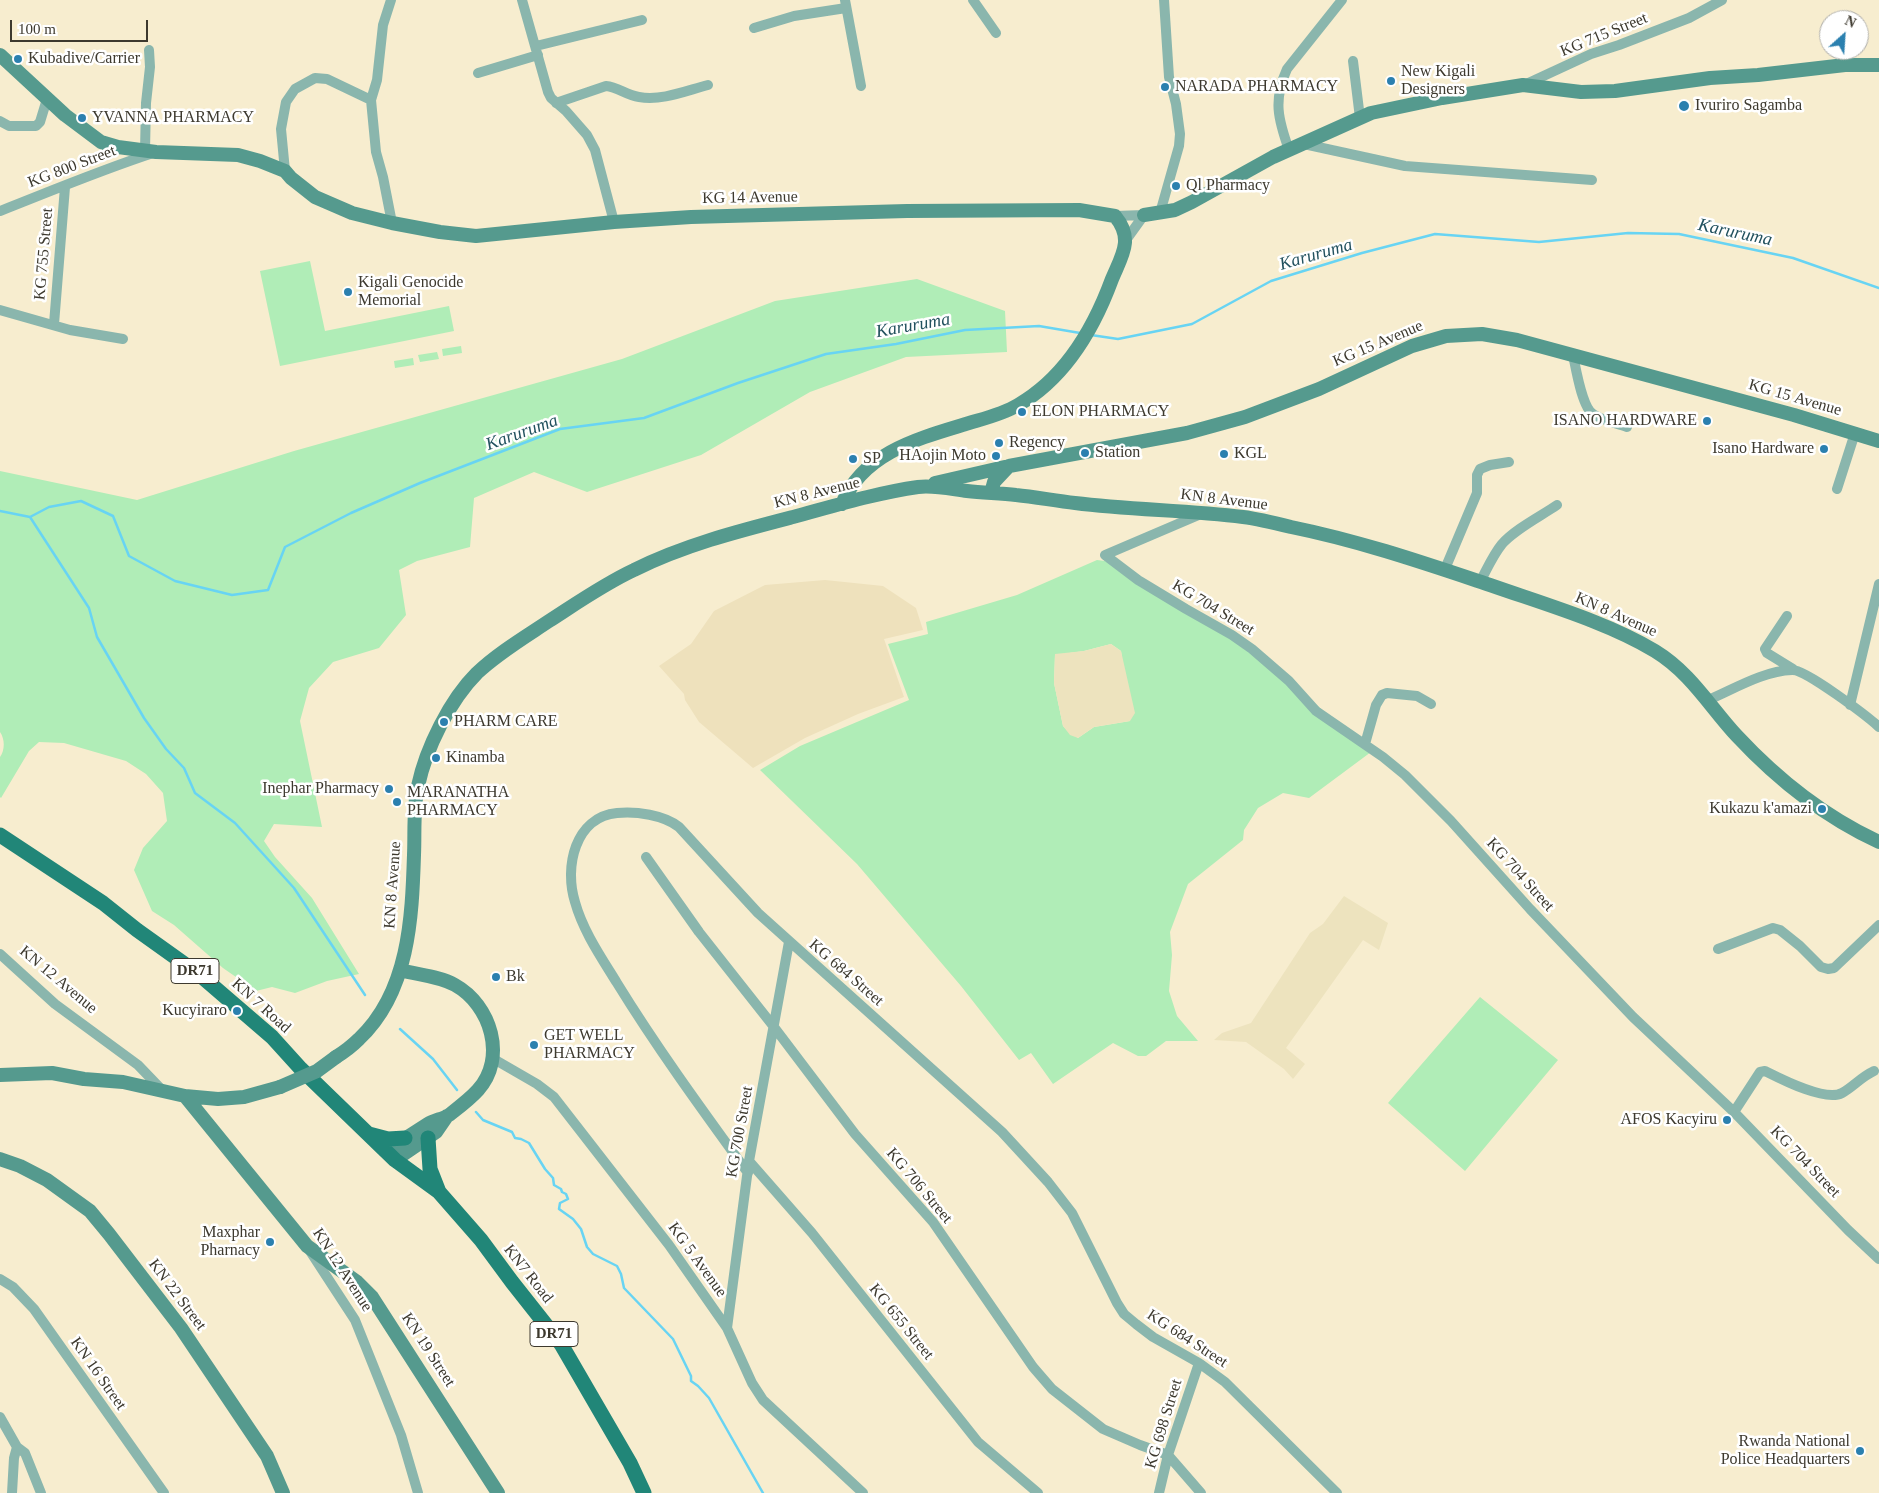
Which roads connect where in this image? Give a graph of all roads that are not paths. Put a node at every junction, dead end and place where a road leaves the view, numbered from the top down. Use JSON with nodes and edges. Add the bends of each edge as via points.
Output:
{"nodes":[{"id":1,"x":388,"y":0,"type":"edge"},
{"id":2,"x":522,"y":0,"type":"edge"},
{"id":3,"x":973,"y":0,"type":"edge"},
{"id":4,"x":1342,"y":0,"type":"edge"},
{"id":5,"x":1722,"y":0,"type":"edge"},
{"id":6,"x":1162,"y":1,"type":"edge"},
{"id":7,"x":845,"y":4,"type":"edge"},
{"id":8,"x":642,"y":20,"type":"dead end"},
{"id":9,"x":754,"y":28,"type":"dead end"},
{"id":10,"x":996,"y":33,"type":"dead end"},
{"id":11,"x":149,"y":50,"type":"dead end"},
{"id":12,"x":537,"y":50,"type":"junction"},
{"id":13,"x":0,"y":55,"type":"edge"},
{"id":14,"x":1353,"y":61,"type":"dead end"},
{"id":15,"x":1879,"y":65,"type":"edge"},
{"id":16,"x":478,"y":72,"type":"dead end"},
{"id":17,"x":708,"y":85,"type":"dead end"},
{"id":18,"x":1523,"y":85,"type":"junction"},
{"id":19,"x":862,"y":86,"type":"dead end"},
{"id":20,"x":47,"y":99,"type":"junction"},
{"id":21,"x":371,"y":100,"type":"junction"},
{"id":22,"x":556,"y":104,"type":"junction"},
{"id":23,"x":1360,"y":118,"type":"junction"},
{"id":24,"x":0,"y":121,"type":"edge"},
{"id":25,"x":1304,"y":144,"type":"junction"},
{"id":26,"x":1289,"y":150,"type":"junction"},
{"id":27,"x":150,"y":151,"type":"junction"},
{"id":28,"x":284,"y":171,"type":"junction"},
{"id":29,"x":1592,"y":180,"type":"dead end"},
{"id":30,"x":65,"y":187,"type":"junction"},
{"id":31,"x":0,"y":211,"type":"edge"},
{"id":32,"x":1160,"y":212,"type":"junction"},
{"id":33,"x":1144,"y":215,"type":"junction"},
{"id":34,"x":1115,"y":216,"type":"junction"},
{"id":35,"x":614,"y":222,"type":"junction"},
{"id":36,"x":392,"y":223,"type":"junction"},
{"id":37,"x":1126,"y":240,"type":"junction"},
{"id":38,"x":0,"y":310,"type":"edge"},
{"id":39,"x":54,"y":324,"type":"junction"},
{"id":40,"x":123,"y":339,"type":"dead end"},
{"id":41,"x":1573,"y":355,"type":"junction"},
{"id":42,"x":1627,"y":427,"type":"dead end"},
{"id":43,"x":1855,"y":434,"type":"junction"},
{"id":44,"x":1879,"y":441,"type":"edge"},
{"id":45,"x":1509,"y":462,"type":"dead end"},
{"id":46,"x":1006,"y":468,"type":"junction"},
{"id":47,"x":985,"y":471,"type":"junction"},
{"id":48,"x":924,"y":486,"type":"junction"},
{"id":49,"x":1837,"y":489,"type":"dead end"},
{"id":50,"x":974,"y":492,"type":"junction"},
{"id":51,"x":991,"y":493,"type":"junction"},
{"id":52,"x":1013,"y":494,"type":"junction"},
{"id":53,"x":842,"y":504,"type":"junction"},
{"id":54,"x":1557,"y":505,"type":"dead end"},
{"id":55,"x":1201,"y":514,"type":"junction"},
{"id":56,"x":1444,"y":569,"type":"junction"},
{"id":57,"x":1480,"y":582,"type":"junction"},
{"id":58,"x":1879,"y":584,"type":"edge"},
{"id":59,"x":1787,"y":616,"type":"dead end"},
{"id":60,"x":1793,"y":669,"type":"junction"},
{"id":61,"x":1708,"y":700,"type":"junction"},
{"id":62,"x":1431,"y":704,"type":"dead end"},
{"id":63,"x":1850,"y":705,"type":"junction"},
{"id":64,"x":1879,"y":727,"type":"edge"},
{"id":65,"x":1365,"y":744,"type":"junction"},
{"id":66,"x":0,"y":836,"type":"edge"},
{"id":67,"x":1879,"y":842,"type":"edge"},
{"id":68,"x":646,"y":857,"type":"dead end"},
{"id":69,"x":1879,"y":925,"type":"edge"},
{"id":70,"x":789,"y":942,"type":"junction"},
{"id":71,"x":1718,"y":948,"type":"dead end"},
{"id":72,"x":0,"y":954,"type":"edge"},
{"id":73,"x":400,"y":970,"type":"junction"},
{"id":74,"x":774,"y":1027,"type":"junction"},
{"id":75,"x":492,"y":1058,"type":"junction"},
{"id":76,"x":1874,"y":1071,"type":"dead end"},
{"id":77,"x":0,"y":1075,"type":"edge"},
{"id":78,"x":162,"y":1090,"type":"junction"},
{"id":79,"x":185,"y":1096,"type":"junction"},
{"id":80,"x":218,"y":1099,"type":"junction"},
{"id":81,"x":1734,"y":1112,"type":"junction"},
{"id":82,"x":447,"y":1116,"type":"junction"},
{"id":83,"x":206,"y":1124,"type":"junction"},
{"id":84,"x":368,"y":1134,"type":"junction"},
{"id":85,"x":405,"y":1138,"type":"junction"},
{"id":86,"x":428,"y":1138,"type":"junction"},
{"id":87,"x":390,"y":1156,"type":"junction"},
{"id":88,"x":0,"y":1159,"type":"edge"},
{"id":89,"x":749,"y":1161,"type":"junction"},
{"id":90,"x":748,"y":1173,"type":"junction"},
{"id":91,"x":439,"y":1192,"type":"junction"},
{"id":92,"x":307,"y":1246,"type":"junction"},
{"id":93,"x":1879,"y":1259,"type":"edge"},
{"id":94,"x":0,"y":1279,"type":"edge"},
{"id":95,"x":727,"y":1328,"type":"junction"},
{"id":96,"x":1199,"y":1363,"type":"junction"},
{"id":97,"x":0,"y":1418,"type":"edge"},
{"id":98,"x":17,"y":1447,"type":"junction"},
{"id":99,"x":1168,"y":1455,"type":"junction"},
{"id":100,"x":12,"y":1493,"type":"edge"},
{"id":101,"x":41,"y":1493,"type":"edge"},
{"id":102,"x":164,"y":1493,"type":"edge"},
{"id":103,"x":283,"y":1493,"type":"edge"},
{"id":104,"x":418,"y":1493,"type":"edge"},
{"id":105,"x":498,"y":1493,"type":"edge"},
{"id":106,"x":644,"y":1493,"type":"edge"},
{"id":107,"x":862,"y":1493,"type":"edge"},
{"id":108,"x":1038,"y":1493,"type":"edge"},
{"id":109,"x":1159,"y":1493,"type":"edge"},
{"id":110,"x":1201,"y":1493,"type":"edge"},
{"id":111,"x":1337,"y":1493,"type":"edge"}],
"edges":[{"from":1,"to":21,"type":"street","via":[[377,80]]},
{"from":2,"to":12,"type":"street"},
{"from":3,"to":10,"type":"street"},
{"from":4,"to":26,"type":"street","via":[[1287,69],[1282,81],[1279,121]]},
{"from":5,"to":18,"type":"street","name":"KG 715 Street","via":[[1689,18],[1591,54]]},
{"from":6,"to":32,"type":"street","via":[[1169,77],[1180,134]]},
{"from":7,"to":9,"type":"street"},
{"from":7,"to":19,"type":"street"},
{"from":8,"to":12,"type":"street"},
{"from":11,"to":27,"type":"street","via":[[146,103]]},
{"from":12,"to":16,"type":"street"},
{"from":12,"to":22,"type":"street","via":[[548,92]]},
{"from":13,"to":20,"type":"main road","name":"KG 14 Avenue"},
{"from":14,"to":23,"type":"street"},
{"from":15,"to":18,"type":"main road","via":[[1702,78],[1581,92]]},
{"from":17,"to":22,"type":"street","via":[[657,98],[627,95],[606,86]]},
{"from":18,"to":23,"type":"main road","via":[[1442,98]]},
{"from":20,"to":24,"type":"street","via":[[36,126],[9,126]]},
{"from":20,"to":27,"type":"main road","name":"KG 14 Avenue","via":[[101,142]]},
{"from":21,"to":28,"type":"street","via":[[327,79],[316,78],[295,89],[286,102],[281,129]]},
{"from":21,"to":36,"type":"street","via":[[376,152]]},
{"from":22,"to":35,"type":"street","via":[[587,135],[595,150]]},
{"from":23,"to":25,"type":"main road"},
{"from":25,"to":26,"type":"main road"},
{"from":25,"to":29,"type":"street","via":[[1405,166]]},
{"from":26,"to":32,"type":"main road","via":[[1192,202],[1175,210]]},
{"from":27,"to":28,"type":"main road","name":"KG 14 Avenue","via":[[238,156]]},
{"from":27,"to":30,"type":"street","name":"KG 800 Street"},
{"from":28,"to":36,"type":"main road","name":"KG 14 Avenue","via":[[316,197],[352,212]]},
{"from":30,"to":31,"type":"street","name":"KG 800 Street"},
{"from":30,"to":39,"type":"street","name":"KG 755 Street"},
{"from":32,"to":33,"type":"main road"},
{"from":33,"to":34,"type":"street"},
{"from":33,"to":37,"type":"street"},
{"from":34,"to":35,"type":"main road","name":"KG 14 Avenue","via":[[1079,210],[942,211]]},
{"from":34,"to":37,"type":"main road","via":[[1125,231]]},
{"from":35,"to":36,"type":"main road","name":"KG 14 Avenue","via":[[476,236]]},
{"from":37,"to":53,"type":"main road","via":[[1109,289],[1079,347],[1046,384],[1012,409],[888,452],[854,480]]},
{"from":38,"to":39,"type":"street"},
{"from":39,"to":40,"type":"street","via":[[90,335]]},
{"from":41,"to":42,"type":"street","via":[[1589,411]]},
{"from":41,"to":43,"type":"main road","name":"KG 15 Avenue"},
{"from":41,"to":46,"type":"main road","name":"KG 15 Avenue","via":[[1482,334],[1446,336],[1412,346],[1245,417],[1186,433]]},
{"from":43,"to":44,"type":"main road","name":"KG 15 Avenue"},
{"from":43,"to":49,"type":"street"},
{"from":45,"to":56,"type":"street","via":[[1480,469],[1477,494]]},
{"from":46,"to":47,"type":"main road","name":"KG 15 Avenue"},
{"from":46,"to":51,"type":"main road","via":[[994,482]]},
{"from":46,"to":52,"type":"main road"},
{"from":47,"to":48,"type":"main road","name":"KG 15 Avenue"},
{"from":47,"to":50,"type":"main road"},
{"from":48,"to":50,"type":"main road","name":"KN 8 Avenue"},
{"from":48,"to":53,"type":"main road","name":"KN 8 Avenue"},
{"from":50,"to":51,"type":"main road","name":"KN 8 Avenue"},
{"from":51,"to":52,"type":"main road","name":"KN 8 Avenue"},
{"from":52,"to":55,"type":"main road","name":"KN 8 Avenue"},
{"from":53,"to":73,"type":"main road","name":"KN 8 Avenue","via":[[756,526],[672,553],[631,571],[514,644],[477,674],[441,724],[418,782],[411,919]]},
{"from":54,"to":57,"type":"street","via":[[1504,542]]},
{"from":55,"to":56,"type":"main road","name":"KN 8 Avenue","via":[[1245,517],[1318,532],[1378,547]]},
{"from":55,"to":65,"type":"street","name":"KG 704 Street","via":[[1105,554],[1138,580],[1252,649],[1316,712]]},
{"from":56,"to":57,"type":"main road","name":"KN 8 Avenue"},
{"from":57,"to":61,"type":"main road","name":"KN 8 Avenue","via":[[1558,608],[1654,650],[1678,667]]},
{"from":58,"to":63,"type":"street"},
{"from":59,"to":60,"type":"street","via":[[1765,648],[1767,653]]},
{"from":60,"to":61,"type":"street","via":[[1758,678]]},
{"from":60,"to":63,"type":"street"},
{"from":61,"to":67,"type":"main road","name":"KN 8 Avenue","via":[[1733,732],[1790,787],[1851,828]]},
{"from":62,"to":65,"type":"street","via":[[1417,696],[1382,695]]},
{"from":63,"to":64,"type":"street"},
{"from":65,"to":81,"type":"street","name":"KG 704 Street","via":[[1452,821],[1633,1017]]},
{"from":66,"to":84,"type":"main road","name":"KN 7 Road","number":"DR71","via":[[103,903],[200,975],[272,1037]]},
{"from":68,"to":74,"type":"street","name":"KG 706 Street","via":[[699,932]]},
{"from":69,"to":71,"type":"street","via":[[1834,968],[1828,969],[1780,930],[1773,928]]},
{"from":70,"to":74,"type":"street","name":"KG 700 Street"},
{"from":70,"to":90,"type":"street","name":"KG 684 Street","via":[[670,820],[635,813],[609,814],[587,826],[576,844],[571,872],[572,890],[593,944],[639,1019]]},
{"from":70,"to":96,"type":"street","name":"KG 684 Street","via":[[1002,1132],[1072,1213],[1124,1314],[1154,1337]]},
{"from":72,"to":78,"type":"street","name":"KN 12 Avenue","via":[[55,1004],[138,1065]]},
{"from":73,"to":75,"type":"main road","via":[[464,990],[488,1020],[493,1041]]},
{"from":73,"to":80,"type":"main road","name":"KN 8 Avenue","bridge":true,"via":[[388,998],[368,1030],[336,1058],[317,1071],[280,1087],[244,1097]]},
{"from":74,"to":89,"type":"street","name":"KG 700 Street"},
{"from":74,"to":99,"type":"street","name":"KG 706 Street","via":[[855,1134],[933,1222],[1033,1367],[1052,1389],[1103,1429]]},
{"from":75,"to":82,"type":"main road","via":[[478,1090]]},
{"from":75,"to":95,"type":"street","name":"KG 5 Avenue","via":[[554,1097],[669,1245]]},
{"from":76,"to":81,"type":"street","via":[[1842,1093],[1833,1095],[1799,1088],[1765,1071],[1760,1072]]},
{"from":77,"to":78,"type":"main road","name":"KN 8 Avenue","via":[[52,1073]]},
{"from":78,"to":79,"type":"main road","name":"KN 8 Avenue"},
{"from":79,"to":80,"type":"main road","name":"KN 8 Avenue"},
{"from":79,"to":83,"type":"main road","name":"KN 12 Avenue"},
{"from":80,"to":83,"type":"main road"},
{"from":81,"to":93,"type":"street","name":"KG 704 Street"},
{"from":82,"to":85,"type":"main road"},
{"from":82,"to":86,"type":"main road"},
{"from":83,"to":92,"type":"main road","name":"KN 12 Avenue"},
{"from":84,"to":85,"type":"main road","via":[[388,1139]]},
{"from":84,"to":87,"type":"main road","name":"KN 7 Road","number":"DR71"},
{"from":85,"to":87,"type":"main road"},
{"from":86,"to":87,"type":"main road"},
{"from":86,"to":91,"type":"main road","via":[[430,1169]]},
{"from":87,"to":91,"type":"main road","name":"KN7 Road","number":"DR71"},
{"from":88,"to":103,"type":"main road","name":"KN 22 Street","via":[[47,1180],[90,1211],[110,1234],[181,1328],[267,1456]]},
{"from":89,"to":90,"type":"street","name":"KG 700 Street"},
{"from":89,"to":108,"type":"street","name":"KG 655 Street","via":[[812,1233],[978,1442]]},
{"from":90,"to":95,"type":"street","name":"KG 700 Street"},
{"from":91,"to":106,"type":"main road","name":"KN7 Road","number":"DR71","via":[[481,1240],[561,1344],[630,1462]]},
{"from":92,"to":104,"type":"street","name":"KN 12 Avenue","via":[[355,1320],[401,1435]]},
{"from":92,"to":105,"type":"main road","name":"KN 19 Street","via":[[357,1282],[372,1297]]},
{"from":94,"to":102,"type":"street","name":"KN 16 Street","via":[[13,1287],[34,1309]]},
{"from":95,"to":107,"type":"street","name":"KG 5 Avenue","via":[[763,1400]]},
{"from":96,"to":99,"type":"street","name":"KG 698 Street"},
{"from":96,"to":111,"type":"street","name":"KG 684 Street","via":[[1233,1389]]},
{"from":97,"to":98,"type":"street"},
{"from":98,"to":100,"type":"street"},
{"from":98,"to":101,"type":"street","via":[[25,1453]]},
{"from":99,"to":109,"type":"street","name":"KG 698 Street"},
{"from":99,"to":110,"type":"street"}]}
